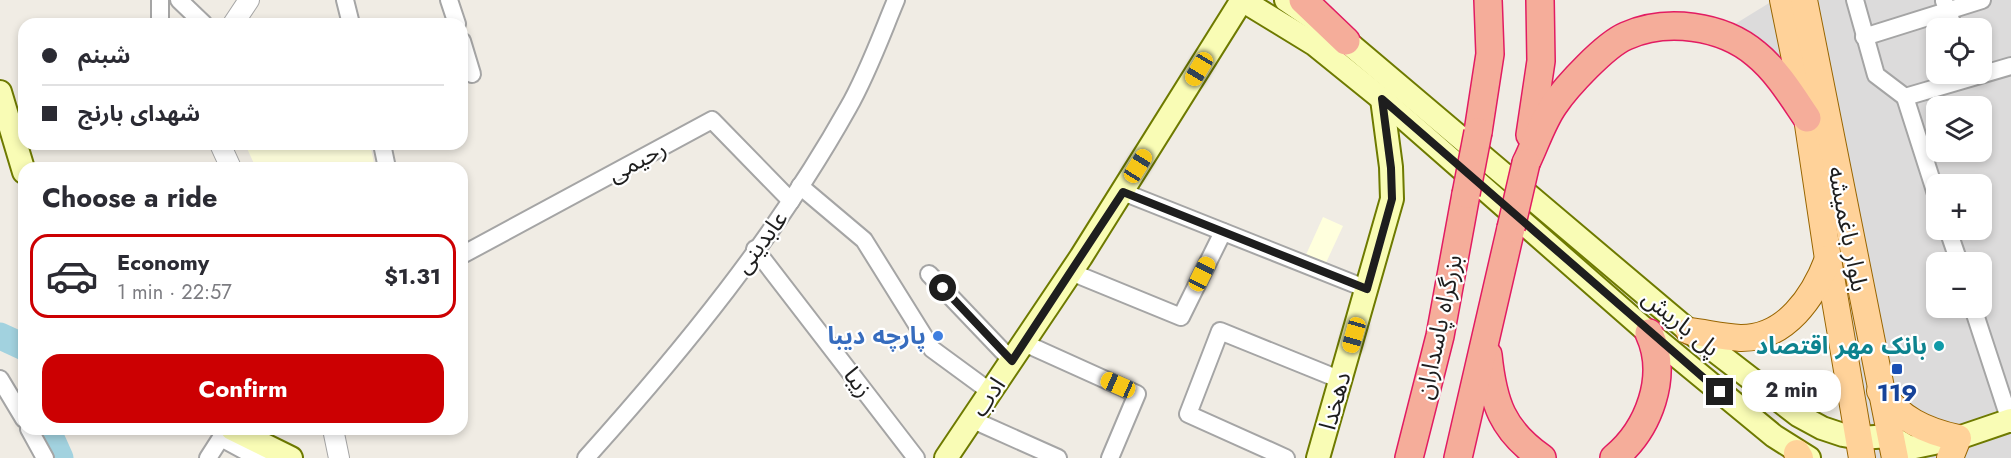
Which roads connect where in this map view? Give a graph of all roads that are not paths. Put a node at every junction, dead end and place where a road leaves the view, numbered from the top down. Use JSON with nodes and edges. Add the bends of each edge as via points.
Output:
{"nodes":[{"id":1,"x":160,"y":0,"type":"edge"},
{"id":2,"x":179,"y":0,"type":"edge"},
{"id":3,"x":249,"y":0,"type":"edge"},
{"id":4,"x":345,"y":0,"type":"edge"},
{"id":5,"x":449,"y":0,"type":"edge"},
{"id":6,"x":896,"y":0,"type":"edge"},
{"id":7,"x":1242,"y":0,"type":"edge"},
{"id":8,"x":1286,"y":0,"type":"edge"},
{"id":9,"x":1303,"y":0,"type":"edge"},
{"id":10,"x":1488,"y":0,"type":"edge"},
{"id":11,"x":1539,"y":0,"type":"edge"},
{"id":12,"x":1783,"y":0,"type":"edge"},
{"id":13,"x":1803,"y":0,"type":"edge"},
{"id":14,"x":1855,"y":0,"type":"edge"},
{"id":15,"x":1982,"y":0,"type":"edge"},
{"id":16,"x":1946,"y":5,"type":"edge"},
{"id":17,"x":160,"y":18,"type":"edge"},
{"id":18,"x":198,"y":18,"type":"edge"},
{"id":19,"x":237,"y":18,"type":"edge"},
{"id":20,"x":350,"y":18,"type":"edge"},
{"id":21,"x":455,"y":18,"type":"edge"},
{"id":22,"x":1864,"y":37,"type":"junction"},
{"id":23,"x":1346,"y":41,"type":"junction"},
{"id":24,"x":468,"y":61,"type":"edge"},
{"id":25,"x":2011,"y":66,"type":"edge"},
{"id":26,"x":1992,"y":71,"type":"edge"},
{"id":27,"x":472,"y":74,"type":"dead end"},
{"id":28,"x":1945,"y":84,"type":"edge"},
{"id":29,"x":0,"y":92,"type":"edge"},
{"id":30,"x":1905,"y":97,"type":"junction"},
{"id":31,"x":1382,"y":99,"type":"junction"},
{"id":32,"x":1807,"y":118,"type":"junction"},
{"id":33,"x":21,"y":162,"type":"edge"},
{"id":34,"x":1526,"y":163,"type":"junction"},
{"id":35,"x":1930,"y":174,"type":"edge"},
{"id":36,"x":800,"y":186,"type":"junction"},
{"id":37,"x":1123,"y":192,"type":"junction"},
{"id":38,"x":791,"y":201,"type":"junction"},
{"id":39,"x":1223,"y":232,"type":"junction"},
{"id":40,"x":755,"y":249,"type":"junction"},
{"id":41,"x":468,"y":252,"type":"edge"},
{"id":42,"x":1828,"y":259,"type":"junction"},
{"id":43,"x":1071,"y":272,"type":"junction"},
{"id":44,"x":929,"y":274,"type":"dead end"},
{"id":45,"x":1367,"y":289,"type":"junction"},
{"id":46,"x":1976,"y":318,"type":"edge"},
{"id":47,"x":1689,"y":331,"type":"junction"},
{"id":48,"x":1649,"y":333,"type":"junction"},
{"id":49,"x":1487,"y":342,"type":"junction"},
{"id":50,"x":1018,"y":352,"type":"junction"},
{"id":51,"x":0,"y":379,"type":"edge"},
{"id":52,"x":1341,"y":380,"type":"junction"},
{"id":53,"x":1880,"y":391,"type":"junction"},
{"id":54,"x":992,"y":393,"type":"junction"},
{"id":55,"x":18,"y":409,"type":"edge"},
{"id":56,"x":1798,"y":415,"type":"junction"},
{"id":57,"x":973,"y":420,"type":"junction"},
{"id":58,"x":2011,"y":421,"type":"edge"},
{"id":59,"x":32,"y":435,"type":"edge"},
{"id":60,"x":224,"y":435,"type":"edge"},
{"id":61,"x":230,"y":435,"type":"edge"},
{"id":62,"x":234,"y":435,"type":"edge"},
{"id":63,"x":334,"y":435,"type":"edge"},
{"id":64,"x":1774,"y":436,"type":"junction"},
{"id":65,"x":1861,"y":448,"type":"edge"},
{"id":66,"x":1954,"y":448,"type":"edge"},
{"id":67,"x":1899,"y":450,"type":"edge"},
{"id":68,"x":1802,"y":456,"type":"edge"},
{"id":69,"x":45,"y":458,"type":"edge"},
{"id":70,"x":208,"y":458,"type":"edge"},
{"id":71,"x":258,"y":458,"type":"edge"},
{"id":72,"x":291,"y":458,"type":"edge"},
{"id":73,"x":339,"y":458,"type":"edge"},
{"id":74,"x":586,"y":458,"type":"edge"},
{"id":75,"x":916,"y":458,"type":"edge"},
{"id":76,"x":946,"y":458,"type":"edge"},
{"id":77,"x":1058,"y":458,"type":"edge"},
{"id":78,"x":1110,"y":458,"type":"edge"},
{"id":79,"x":1286,"y":458,"type":"edge"},
{"id":80,"x":1318,"y":458,"type":"edge"},
{"id":81,"x":1409,"y":458,"type":"edge"},
{"id":82,"x":1458,"y":458,"type":"edge"},
{"id":83,"x":1542,"y":458,"type":"edge"},
{"id":84,"x":1614,"y":458,"type":"edge"}],
"edges":[{"from":1,"to":17,"type":"street"},
{"from":2,"to":18,"type":"street"},
{"from":3,"to":19,"type":"street"},
{"from":4,"to":20,"type":"street"},
{"from":5,"to":21,"type":"street"},
{"from":6,"to":36,"type":"street","name":"عابدینی","via":[[849,107]]},
{"from":7,"to":31,"type":"main road","via":[[1314,44]]},
{"from":7,"to":37,"type":"main road","name":"ادب"},
{"from":8,"to":23,"type":"main road","name":"پل باریش"},
{"from":9,"to":23,"type":"highway"},
{"from":10,"to":81,"type":"highway","name":"بزرگراه پاسداران","bridge":true,"via":[[1490,54],[1478,132],[1440,336]]},
{"from":11,"to":34,"type":"highway","via":[[1541,61]]},
{"from":12,"to":32,"type":"main road","name":"بلوار باغمیشه"},
{"from":13,"to":53,"type":"main road","name":"بلوار باغمیشه"},
{"from":14,"to":22,"type":"street"},
{"from":15,"to":16,"type":"street"},
{"from":16,"to":22,"type":"street"},
{"from":22,"to":30,"type":"street","via":[[1876,75]]},
{"from":23,"to":47,"type":"main road","name":"پل باریش"},
{"from":24,"to":27,"type":"street"},
{"from":25,"to":26,"type":"street"},
{"from":28,"to":30,"type":"street"},
{"from":29,"to":33,"type":"main road"},
{"from":30,"to":35,"type":"street"},
{"from":31,"to":45,"type":"main road","name":"دهخدا","via":[[1392,199]]},
{"from":31,"to":48,"type":"main road"},
{"from":32,"to":34,"type":"highway","via":[[1779,78],[1755,53],[1724,35],[1694,26],[1663,27],[1625,36],[1590,64],[1553,106]]},
{"from":32,"to":42,"type":"main road","name":"بلوار باغمیشه"},
{"from":34,"to":49,"type":"highway","name":"بزرگراه پاسداران","bridge":true},
{"from":36,"to":38,"type":"street","name":"عابدینی"},
{"from":36,"to":54,"type":"street","via":[[864,240],[932,349]]},
{"from":37,"to":39,"type":"street"},
{"from":37,"to":43,"type":"main road","name":"ادب"},
{"from":38,"to":40,"type":"street","name":"عابدینی"},
{"from":38,"to":41,"type":"street","name":"رحیمی","via":[[712,120]]},
{"from":39,"to":43,"type":"street","via":[[1181,317]]},
{"from":39,"to":45,"type":"street"},
{"from":40,"to":74,"type":"street","name":"عابدینی","via":[[661,375]]},
{"from":40,"to":75,"type":"street","name":"زیبا"},
{"from":42,"to":47,"type":"main road","via":[[1818,285],[1786,322],[1742,338]]},
{"from":42,"to":65,"type":"main road","name":"بلوار باغمیشه"},
{"from":43,"to":50,"type":"main road","name":"ادب"},
{"from":44,"to":50,"type":"street"},
{"from":45,"to":52,"type":"main road","name":"دهخدا"},
{"from":46,"to":58,"type":"street"},
{"from":47,"to":56,"type":"main road","name":"پل باریش"},
{"from":48,"to":64,"type":"main road"},
{"from":48,"to":84,"type":"highway","via":[[1658,352],[1649,410],[1630,445]]},
{"from":49,"to":82,"type":"highway","name":"بزرگراه پاسداران"},
{"from":49,"to":83,"type":"highway","via":[[1492,387],[1502,415],[1520,442]]},
{"from":50,"to":54,"type":"main road","name":"ادب"},
{"from":50,"to":78,"type":"street","via":[[1137,394]]},
{"from":51,"to":55,"type":"street"},
{"from":52,"to":79,"type":"street","via":[[1220,331],[1188,414]]},
{"from":52,"to":80,"type":"main road","name":"دهخدا"},
{"from":53,"to":66,"type":"main road","via":[[1892,408]]},
{"from":53,"to":67,"type":"main road","name":"بلوار باغمیشه"},
{"from":54,"to":57,"type":"main road","name":"ادب"},
{"from":56,"to":64,"type":"main road","via":[[1803,431],[1796,443],[1788,444]]},
{"from":56,"to":65,"type":"main road","name":"پل باریش"},
{"from":57,"to":76,"type":"main road","name":"ادب"},
{"from":57,"to":77,"type":"street"},
{"from":58,"to":66,"type":"main road","name":"پل باریش"},
{"from":59,"to":69,"type":"street"},
{"from":60,"to":70,"type":"street"},
{"from":61,"to":71,"type":"street"},
{"from":62,"to":72,"type":"main road"},
{"from":63,"to":73,"type":"street"},
{"from":64,"to":68,"type":"main road"},
{"from":65,"to":67,"type":"main road","name":"پل باریش"},
{"from":66,"to":67,"type":"main road","name":"پل باریش"}]}
